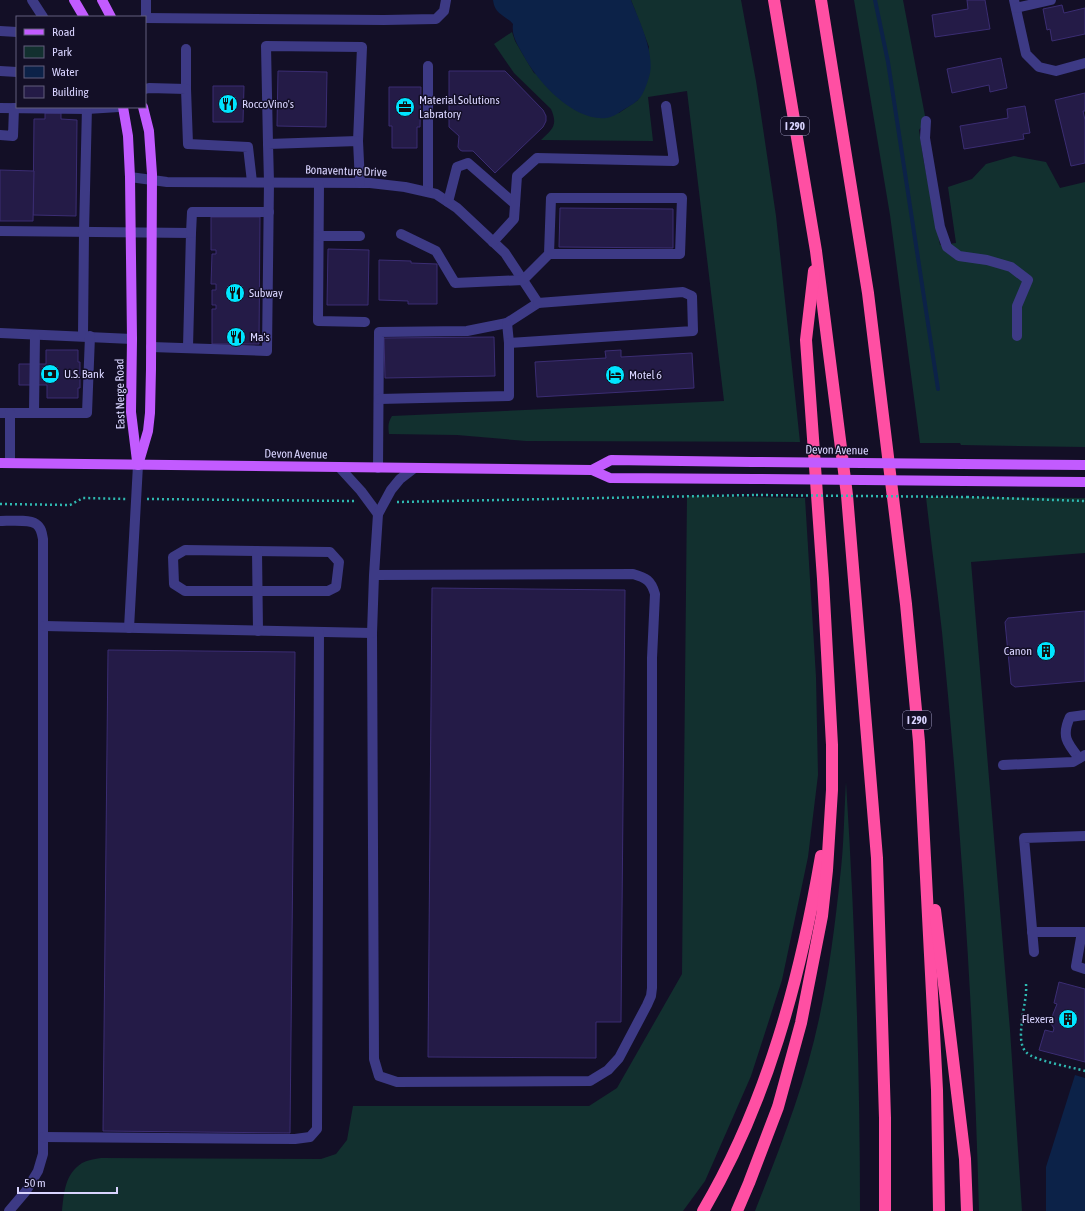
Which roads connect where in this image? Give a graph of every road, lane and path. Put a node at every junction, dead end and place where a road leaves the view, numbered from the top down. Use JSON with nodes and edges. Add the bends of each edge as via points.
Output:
{"nodes":[{"id":1,"x":32,"y":0,"type":"edge"},
{"id":2,"x":74,"y":0,"type":"edge"},
{"id":3,"x":102,"y":0,"type":"edge"},
{"id":4,"x":146,"y":0,"type":"edge"},
{"id":5,"x":446,"y":0,"type":"edge"},
{"id":6,"x":774,"y":0,"type":"edge"},
{"id":7,"x":821,"y":0,"type":"edge"},
{"id":8,"x":1051,"y":0,"type":"edge"},
{"id":9,"x":1015,"y":4,"type":"edge"},
{"id":10,"x":42,"y":16,"type":"edge"},
{"id":11,"x":83,"y":16,"type":"edge"},
{"id":12,"x":110,"y":16,"type":"edge"},
{"id":13,"x":145,"y":16,"type":"edge"},
{"id":14,"x":146,"y":18,"type":"edge"},
{"id":15,"x":0,"y":31,"type":"edge"},
{"id":16,"x":16,"y":32,"type":"edge"},
{"id":17,"x":186,"y":49,"type":"dead end"},
{"id":18,"x":1085,"y":63,"type":"edge"},
{"id":19,"x":428,"y":66,"type":"dead end"},
{"id":20,"x":0,"y":72,"type":"edge"},
{"id":21,"x":16,"y":72,"type":"edge"},
{"id":22,"x":146,"y":89,"type":"edge"},
{"id":23,"x":186,"y":89,"type":"junction"},
{"id":24,"x":666,"y":106,"type":"dead end"},
{"id":25,"x":0,"y":108,"type":"edge"},
{"id":26,"x":14,"y":108,"type":"junction"},
{"id":27,"x":87,"y":108,"type":"edge"},
{"id":28,"x":123,"y":108,"type":"edge"},
{"id":29,"x":143,"y":108,"type":"edge"},
{"id":30,"x":926,"y":121,"type":"dead end"},
{"id":31,"x":0,"y":135,"type":"edge"},
{"id":32,"x":358,"y":141,"type":"junction"},
{"id":33,"x":268,"y":144,"type":"junction"},
{"id":34,"x":130,"y":177,"type":"junction"},
{"id":35,"x":152,"y":179,"type":"junction"},
{"id":36,"x":252,"y":182,"type":"junction"},
{"id":37,"x":269,"y":182,"type":"junction"},
{"id":38,"x":360,"y":183,"type":"junction"},
{"id":39,"x":319,"y":184,"type":"junction"},
{"id":40,"x":428,"y":192,"type":"junction"},
{"id":41,"x":448,"y":202,"type":"junction"},
{"id":42,"x":515,"y":204,"type":"junction"},
{"id":43,"x":269,"y":212,"type":"junction"},
{"id":44,"x":0,"y":231,"type":"edge"},
{"id":45,"x":84,"y":232,"type":"junction"},
{"id":46,"x":130,"y":232,"type":"junction"},
{"id":47,"x":152,"y":232,"type":"junction"},
{"id":48,"x":191,"y":233,"type":"junction"},
{"id":49,"x":401,"y":234,"type":"dead end"},
{"id":50,"x":318,"y":236,"type":"junction"},
{"id":51,"x":360,"y":236,"type":"dead end"},
{"id":52,"x":493,"y":242,"type":"junction"},
{"id":53,"x":816,"y":251,"type":"junction"},
{"id":54,"x":549,"y":254,"type":"junction"},
{"id":55,"x":523,"y":280,"type":"junction"},
{"id":56,"x":538,"y":302,"type":"junction"},
{"id":57,"x":365,"y":322,"type":"dead end"},
{"id":58,"x":507,"y":323,"type":"junction"},
{"id":59,"x":0,"y":333,"type":"edge"},
{"id":60,"x":35,"y":335,"type":"junction"},
{"id":61,"x":86,"y":336,"type":"junction"},
{"id":62,"x":1017,"y":336,"type":"dead end"},
{"id":63,"x":132,"y":339,"type":"junction"},
{"id":64,"x":509,"y":343,"type":"junction"},
{"id":65,"x":151,"y":347,"type":"junction"},
{"id":66,"x":188,"y":347,"type":"junction"},
{"id":67,"x":379,"y":399,"type":"junction"},
{"id":68,"x":34,"y":412,"type":"junction"},
{"id":69,"x":5,"y":413,"type":"edge"},
{"id":70,"x":5,"y":463,"type":"edge"},
{"id":71,"x":138,"y":465,"type":"junction"},
{"id":72,"x":1085,"y":465,"type":"edge"},
{"id":73,"x":340,"y":468,"type":"junction"},
{"id":74,"x":378,"y":468,"type":"junction"},
{"id":75,"x":413,"y":468,"type":"junction"},
{"id":76,"x":592,"y":470,"type":"junction"},
{"id":77,"x":1085,"y":482,"type":"edge"},
{"id":78,"x":94,"y":498,"type":"dead end"},
{"id":79,"x":166,"y":499,"type":"dead end"},
{"id":80,"x":356,"y":501,"type":"dead end"},
{"id":81,"x":1085,"y":501,"type":"edge"},
{"id":82,"x":393,"y":502,"type":"dead end"},
{"id":83,"x":0,"y":504,"type":"edge"},
{"id":84,"x":378,"y":514,"type":"junction"},
{"id":85,"x":0,"y":521,"type":"edge"},
{"id":86,"x":257,"y":551,"type":"junction"},
{"id":87,"x":374,"y":575,"type":"junction"},
{"id":88,"x":258,"y":591,"type":"junction"},
{"id":89,"x":44,"y":626,"type":"junction"},
{"id":90,"x":129,"y":628,"type":"junction"},
{"id":91,"x":258,"y":631,"type":"junction"},
{"id":92,"x":319,"y":632,"type":"junction"},
{"id":93,"x":372,"y":633,"type":"junction"},
{"id":94,"x":1085,"y":715,"type":"edge"},
{"id":95,"x":1082,"y":757,"type":"edge"},
{"id":96,"x":1003,"y":765,"type":"dead end"},
{"id":97,"x":832,"y":790,"type":"junction"},
{"id":98,"x":922,"y":805,"type":"junction"},
{"id":99,"x":1085,"y":836,"type":"edge"},
{"id":100,"x":1032,"y":932,"type":"junction"},
{"id":101,"x":1084,"y":932,"type":"edge"},
{"id":102,"x":1034,"y":952,"type":"dead end"},
{"id":103,"x":1080,"y":967,"type":"edge"},
{"id":104,"x":1026,"y":984,"type":"dead end"},
{"id":105,"x":1085,"y":1071,"type":"edge"},
{"id":106,"x":43,"y":1136,"type":"junction"},
{"id":107,"x":9,"y":1211,"type":"edge"},
{"id":108,"x":703,"y":1211,"type":"edge"},
{"id":109,"x":737,"y":1211,"type":"edge"},
{"id":110,"x":885,"y":1211,"type":"edge"},
{"id":111,"x":939,"y":1211,"type":"edge"},
{"id":112,"x":967,"y":1211,"type":"edge"}],
"edges":[{"from":1,"to":10,"type":"street"},
{"from":2,"to":11,"type":"main road"},
{"from":3,"to":12,"type":"main road"},
{"from":4,"to":13,"type":"street"},
{"from":5,"to":14,"type":"street","via":[[444,11],[436,19]]},
{"from":6,"to":53,"type":"highway","number":"I 290"},
{"from":7,"to":98,"type":"highway","number":"I 290","via":[[870,308],[906,604],[919,742]]},
{"from":8,"to":9,"type":"street"},
{"from":9,"to":18,"type":"street","via":[[1026,54],[1039,67],[1056,71]]},
{"from":15,"to":16,"type":"street"},
{"from":17,"to":23,"type":"street"},
{"from":19,"to":40,"type":"street"},
{"from":20,"to":21,"type":"street"},
{"from":22,"to":23,"type":"street"},
{"from":23,"to":36,"type":"street","via":[[188,144],[248,147]]},
{"from":24,"to":42,"type":"street","via":[[674,160],[537,158],[517,176]]},
{"from":25,"to":26,"type":"street"},
{"from":26,"to":27,"type":"street"},
{"from":26,"to":31,"type":"street","via":[[13,136]]},
{"from":27,"to":45,"type":"street"},
{"from":28,"to":34,"type":"main road","name":"East Nerge Road"},
{"from":29,"to":35,"type":"main road","via":[[149,138]]},
{"from":30,"to":62,"type":"street","via":[[925,138],[940,227],[947,247],[959,256],[1010,267],[1028,280],[1017,306]]},
{"from":32,"to":33,"type":"street"},
{"from":32,"to":33,"type":"street","via":[[362,47],[266,46]]},
{"from":32,"to":38,"type":"street"},
{"from":33,"to":37,"type":"street"},
{"from":34,"to":35,"type":"street","name":"Bonaventure Drive"},
{"from":34,"to":46,"type":"main road","name":"East Nerge Road"},
{"from":35,"to":36,"type":"street","name":"Bonaventure Drive","via":[[167,182]]},
{"from":35,"to":47,"type":"main road"},
{"from":36,"to":37,"type":"street","name":"Bonaventure Drive"},
{"from":37,"to":39,"type":"street","name":"Bonaventure Drive"},
{"from":37,"to":43,"type":"street"},
{"from":38,"to":39,"type":"street","name":"Bonaventure Drive"},
{"from":38,"to":40,"type":"street","name":"Bonaventure Drive"},
{"from":39,"to":50,"type":"street"},
{"from":40,"to":41,"type":"street","name":"Bonaventure Drive"},
{"from":41,"to":42,"type":"street","via":[[457,167],[468,163]]},
{"from":41,"to":52,"type":"street","name":"Bonaventure Drive","via":[[458,208]]},
{"from":42,"to":52,"type":"street","via":[[514,219]]},
{"from":43,"to":48,"type":"street","via":[[192,212]]},
{"from":43,"to":66,"type":"street","via":[[267,351]]},
{"from":44,"to":45,"type":"street"},
{"from":45,"to":46,"type":"street"},
{"from":45,"to":61,"type":"street"},
{"from":46,"to":47,"type":"street"},
{"from":46,"to":63,"type":"main road","name":"East Nerge Road"},
{"from":47,"to":48,"type":"street"},
{"from":47,"to":65,"type":"main road"},
{"from":48,"to":66,"type":"street"},
{"from":49,"to":55,"type":"street","via":[[436,251],[455,283]]},
{"from":50,"to":51,"type":"street"},
{"from":50,"to":57,"type":"street","via":[[318,321]]},
{"from":52,"to":55,"type":"street","name":"Bonaventure Drive","via":[[505,253]]},
{"from":53,"to":97,"type":"highway","via":[[806,340],[823,579]]},
{"from":53,"to":110,"type":"highway","number":"I 290","via":[[847,495],[877,858],[885,1118]]},
{"from":54,"to":54,"type":"street","via":[[680,254],[682,198],[551,198]]},
{"from":54,"to":55,"type":"street"},
{"from":55,"to":56,"type":"street","name":"Bonaventure Drive"},
{"from":56,"to":58,"type":"street"},
{"from":56,"to":64,"type":"street","via":[[683,292],[692,296],[693,331]]},
{"from":58,"to":64,"type":"street"},
{"from":58,"to":67,"type":"street","via":[[467,331],[379,332]]},
{"from":59,"to":60,"type":"street"},
{"from":60,"to":61,"type":"street"},
{"from":60,"to":68,"type":"street"},
{"from":61,"to":63,"type":"street"},
{"from":61,"to":68,"type":"street","via":[[87,414]]},
{"from":63,"to":71,"type":"main road","name":"East Nerge Road","via":[[131,412]]},
{"from":64,"to":67,"type":"street","via":[[509,396]]},
{"from":65,"to":66,"type":"street"},
{"from":65,"to":71,"type":"main road","via":[[150,413],[148,431]]},
{"from":67,"to":74,"type":"street"},
{"from":68,"to":69,"type":"street"},
{"from":69,"to":70,"type":"street"},
{"from":70,"to":71,"type":"main road","name":"Devon Avenue"},
{"from":71,"to":73,"type":"main road","name":"Devon Avenue"},
{"from":71,"to":90,"type":"street"},
{"from":72,"to":76,"type":"main road","name":"Devon Avenue","bridge":true,"via":[[611,460]]},
{"from":73,"to":74,"type":"main road","name":"Devon Avenue"},
{"from":73,"to":84,"type":"street"},
{"from":74,"to":75,"type":"main road","name":"Devon Avenue"},
{"from":75,"to":76,"type":"main road","name":"Devon Avenue"},
{"from":75,"to":84,"type":"street","via":[[391,490]]},
{"from":76,"to":77,"type":"main road","name":"Devon Avenue","bridge":true,"via":[[610,478]]},
{"from":78,"to":83,"type":"path","via":[[83,498],[70,505]]},
{"from":79,"to":80,"type":"path"},
{"from":81,"to":82,"type":"path","bridge":true,"via":[[756,495]]},
{"from":84,"to":87,"type":"street"},
{"from":85,"to":89,"type":"street","via":[[26,521],[36,524],[42,531]]},
{"from":86,"to":88,"type":"street"},
{"from":86,"to":88,"type":"street","via":[[330,552],[339,562],[336,587],[328,590]]},
{"from":86,"to":88,"type":"street","via":[[185,550],[174,558],[174,584],[185,591]]},
{"from":87,"to":93,"type":"street"},
{"from":87,"to":93,"type":"street","via":[[633,574],[646,578],[653,585],[655,594],[652,658],[651,996],[619,1058],[608,1070],[590,1081],[397,1082],[380,1076],[374,1059]]},
{"from":88,"to":91,"type":"street"},
{"from":89,"to":90,"type":"street"},
{"from":89,"to":106,"type":"street"},
{"from":90,"to":91,"type":"street"},
{"from":91,"to":92,"type":"street"},
{"from":92,"to":93,"type":"street"},
{"from":92,"to":106,"type":"street","via":[[317,1129],[310,1137],[295,1138]]},
{"from":94,"to":95,"type":"street","via":[[1070,717],[1065,733],[1069,745]]},
{"from":95,"to":96,"type":"street","via":[[1073,762]]},
{"from":97,"to":108,"type":"highway","via":[[803,951],[782,1027],[741,1139]]},
{"from":97,"to":109,"type":"highway","via":[[822,916],[801,1023],[778,1107]]},
{"from":98,"to":111,"type":"highway","number":"I 290","via":[[937,1090]]},
{"from":98,"to":112,"type":"highway","via":[[965,1159]]},
{"from":99,"to":100,"type":"street","via":[[1024,838]]},
{"from":100,"to":101,"type":"street"},
{"from":100,"to":102,"type":"street"},
{"from":101,"to":103,"type":"street"},
{"from":104,"to":105,"type":"path","via":[[1027,995],[1021,1033],[1026,1051],[1041,1059]]},
{"from":106,"to":107,"type":"street","via":[[43,1154],[38,1171],[26,1191]]}]}
